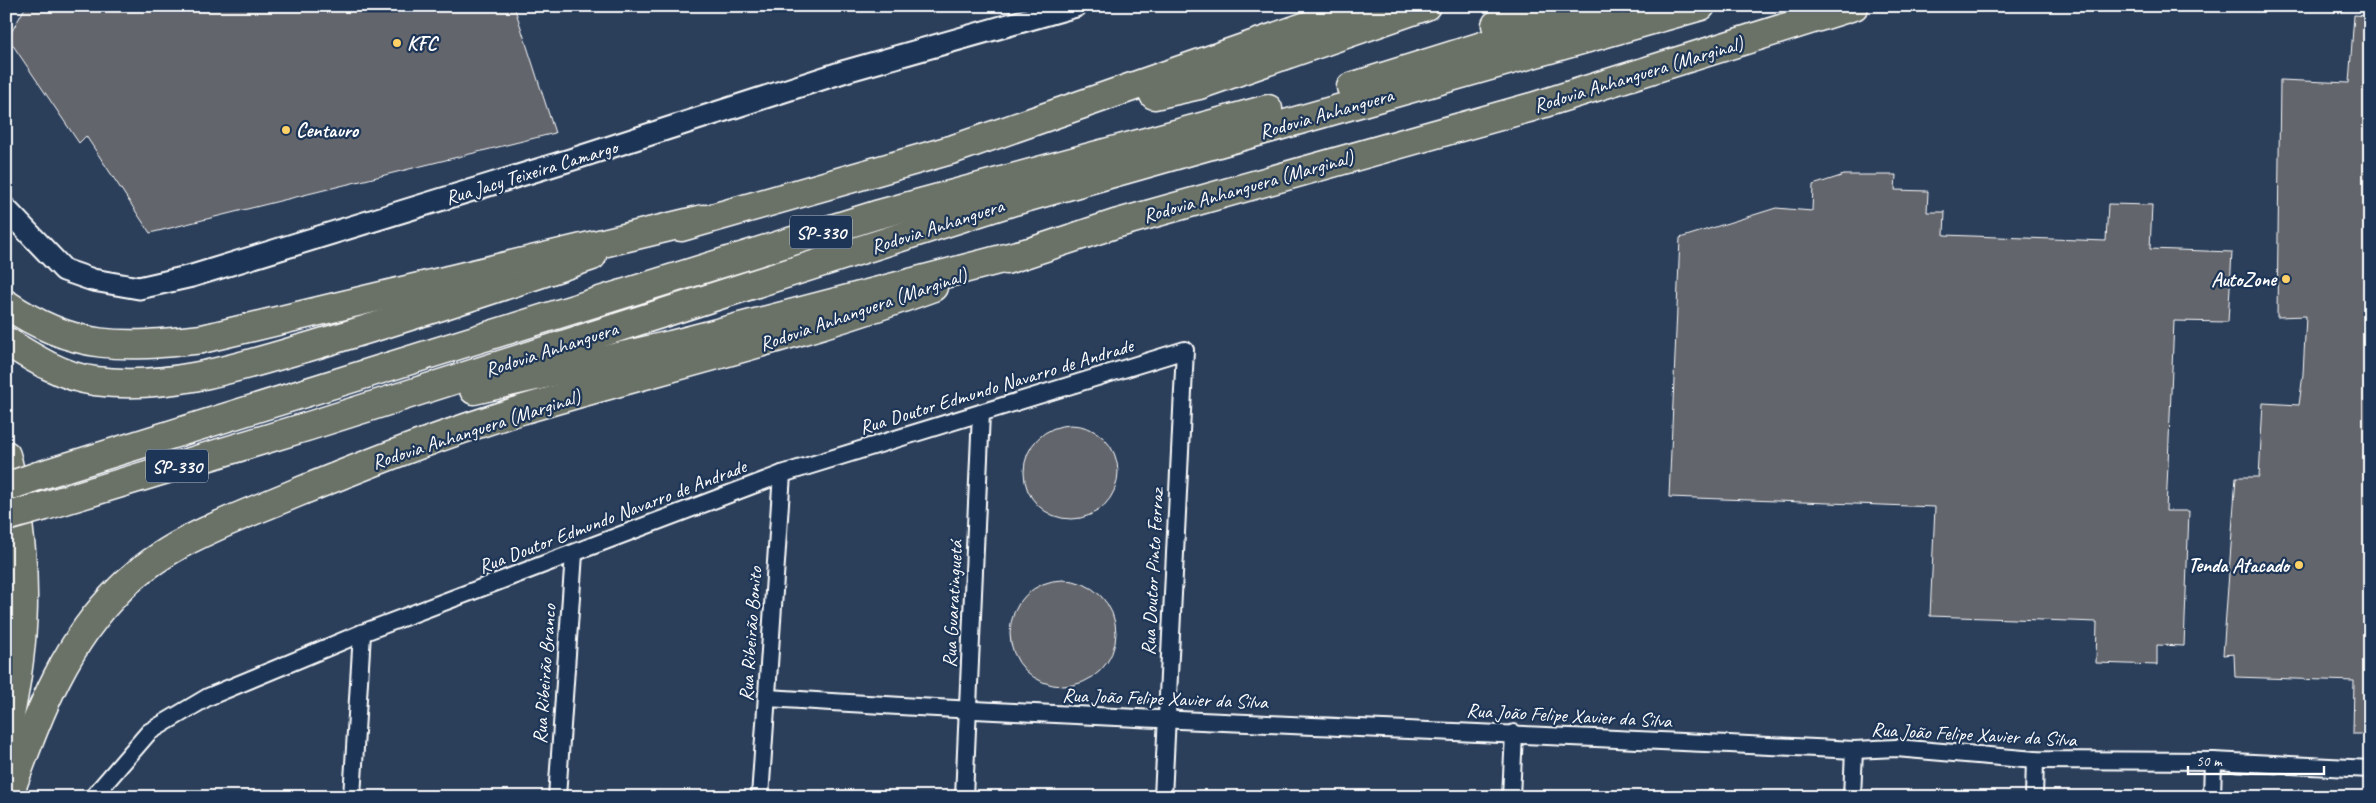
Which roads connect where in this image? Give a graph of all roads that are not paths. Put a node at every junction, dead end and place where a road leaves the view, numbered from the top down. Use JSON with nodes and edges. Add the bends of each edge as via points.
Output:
{"nodes":[{"id":1,"x":1076,"y":6,"type":"edge"},
{"id":2,"x":1364,"y":6,"type":"edge"},
{"id":3,"x":1426,"y":6,"type":"edge"},
{"id":4,"x":1541,"y":6,"type":"edge"},
{"id":5,"x":1610,"y":6,"type":"edge"},
{"id":6,"x":1701,"y":6,"type":"edge"},
{"id":7,"x":1854,"y":6,"type":"edge"},
{"id":8,"x":1347,"y":88,"type":"junction"},
{"id":9,"x":1035,"y":120,"type":"junction"},
{"id":10,"x":6,"y":209,"type":"edge"},
{"id":11,"x":703,"y":219,"type":"junction"},
{"id":12,"x":1029,"y":252,"type":"junction"},
{"id":13,"x":6,"y":304,"type":"edge"},
{"id":14,"x":6,"y":341,"type":"edge"},
{"id":15,"x":1185,"y":350,"type":"joint"},
{"id":16,"x":981,"y":413,"type":"junction"},
{"id":17,"x":309,"y":426,"type":"junction"},
{"id":18,"x":6,"y":455,"type":"edge"},
{"id":19,"x":782,"y":474,"type":"junction"},
{"id":20,"x":6,"y":487,"type":"edge"},
{"id":21,"x":6,"y":517,"type":"edge"},
{"id":22,"x":574,"y":554,"type":"junction"},
{"id":23,"x":362,"y":633,"type":"junction"},
{"id":24,"x":767,"y":698,"type":"junction"},
{"id":25,"x":968,"y":711,"type":"junction"},
{"id":26,"x":1165,"y":720,"type":"junction"},
{"id":27,"x":1514,"y":733,"type":"junction"},
{"id":28,"x":6,"y":734,"type":"edge"},
{"id":29,"x":1854,"y":750,"type":"junction"},
{"id":30,"x":2035,"y":760,"type":"junction"},
{"id":31,"x":2213,"y":761,"type":"junction"},
{"id":32,"x":2370,"y":769,"type":"edge"},
{"id":33,"x":98,"y":795,"type":"edge"},
{"id":34,"x":8,"y":797,"type":"edge"},
{"id":35,"x":352,"y":797,"type":"edge"},
{"id":36,"x":557,"y":797,"type":"edge"},
{"id":37,"x":760,"y":797,"type":"edge"},
{"id":38,"x":964,"y":797,"type":"edge"},
{"id":39,"x":1163,"y":797,"type":"edge"},
{"id":40,"x":1511,"y":797,"type":"edge"},
{"id":41,"x":1852,"y":797,"type":"edge"},
{"id":42,"x":2034,"y":797,"type":"edge"},
{"id":43,"x":2212,"y":797,"type":"edge"}],
"edges":[{"from":1,"to":10,"type":"street","name":"Rua Jacy Teixeira Camargo","via":[[846,71],[570,160],[192,276],[139,288],[93,280],[64,270]]},
{"from":2,"to":9,"type":"highway"},
{"from":3,"to":9,"type":"highway","via":[[1199,85]]},
{"from":4,"to":8,"type":"highway"},
{"from":5,"to":8,"type":"highway","name":"Rodovia Anhanguera","number":"SP-330"},
{"from":6,"to":17,"type":"highway","name":"Rodovia Anhanguera","number":"SP-330","via":[[1014,201]]},
{"from":7,"to":12,"type":"highway","name":"Rodovia Anhanguera (Marginal)","via":[[1532,107],[1116,224]]},
{"from":8,"to":20,"type":"highway","name":"Rodovia Anhanguera","number":"SP-330","bridge":true,"via":[[876,215]]},
{"from":9,"to":11,"type":"highway","via":[[909,162]]},
{"from":11,"to":13,"type":"highway","via":[[202,339],[138,346],[78,340],[39,324]]},
{"from":11,"to":14,"type":"highway","via":[[379,326],[244,366],[178,380],[151,384],[93,381],[63,374]]},
{"from":12,"to":17,"type":"highway","via":[[671,345]]},
{"from":12,"to":34,"type":"highway","name":"Rodovia Anhanguera (Marginal)","via":[[872,309],[742,350],[519,411],[395,452],[204,531],[162,554],[123,585],[76,640],[39,714]]},
{"from":15,"to":16,"type":"street","name":"Rua Doutor Edmundo Navarro de Andrade"},
{"from":15,"to":26,"type":"street","name":"Rua Doutor Pinto Ferraz"},
{"from":16,"to":19,"type":"street","name":"Rua Doutor Edmundo Navarro de Andrade"},
{"from":16,"to":25,"type":"street","name":"Rua Guaratinguetá"},
{"from":17,"to":21,"type":"highway","name":"Rodovia Anhanguera","number":"SP-330","bridge":true},
{"from":18,"to":28,"type":"highway","via":[[21,540],[25,610]]},
{"from":19,"to":22,"type":"street","name":"Rua Doutor Edmundo Navarro de Andrade"},
{"from":19,"to":24,"type":"street","name":"Rua Ribeirão Bonito"},
{"from":22,"to":23,"type":"street","name":"Rua Doutor Edmundo Navarro de Andrade"},
{"from":22,"to":36,"type":"street","name":"Rua Ribeirão Branco"},
{"from":23,"to":33,"type":"street","name":"Rua Doutor Edmundo Navarro de Andrade","via":[[208,697],[149,732]]},
{"from":23,"to":35,"type":"street"},
{"from":24,"to":25,"type":"street","name":"Rua João Felipe Xavier da Silva"},
{"from":24,"to":37,"type":"street","name":"Rua Ribeirão Bonito"},
{"from":25,"to":26,"type":"street","name":"Rua João Felipe Xavier da Silva"},
{"from":25,"to":38,"type":"street","name":"Rua Guaratinguetá"},
{"from":26,"to":27,"type":"street","name":"Rua João Felipe Xavier da Silva"},
{"from":26,"to":39,"type":"street","name":"Rua Doutor Pinto Ferraz"},
{"from":27,"to":29,"type":"street","name":"Rua João Felipe Xavier da Silva"},
{"from":27,"to":40,"type":"street"},
{"from":29,"to":30,"type":"street","name":"Rua João Felipe Xavier da Silva","via":[[1896,748]]},
{"from":29,"to":41,"type":"street"},
{"from":30,"to":31,"type":"street","name":"Rua João Felipe Xavier da Silva"},
{"from":30,"to":42,"type":"street"},
{"from":31,"to":32,"type":"street","name":"Rua João Felipe Xavier da Silva"},
{"from":31,"to":43,"type":"street"}]}
